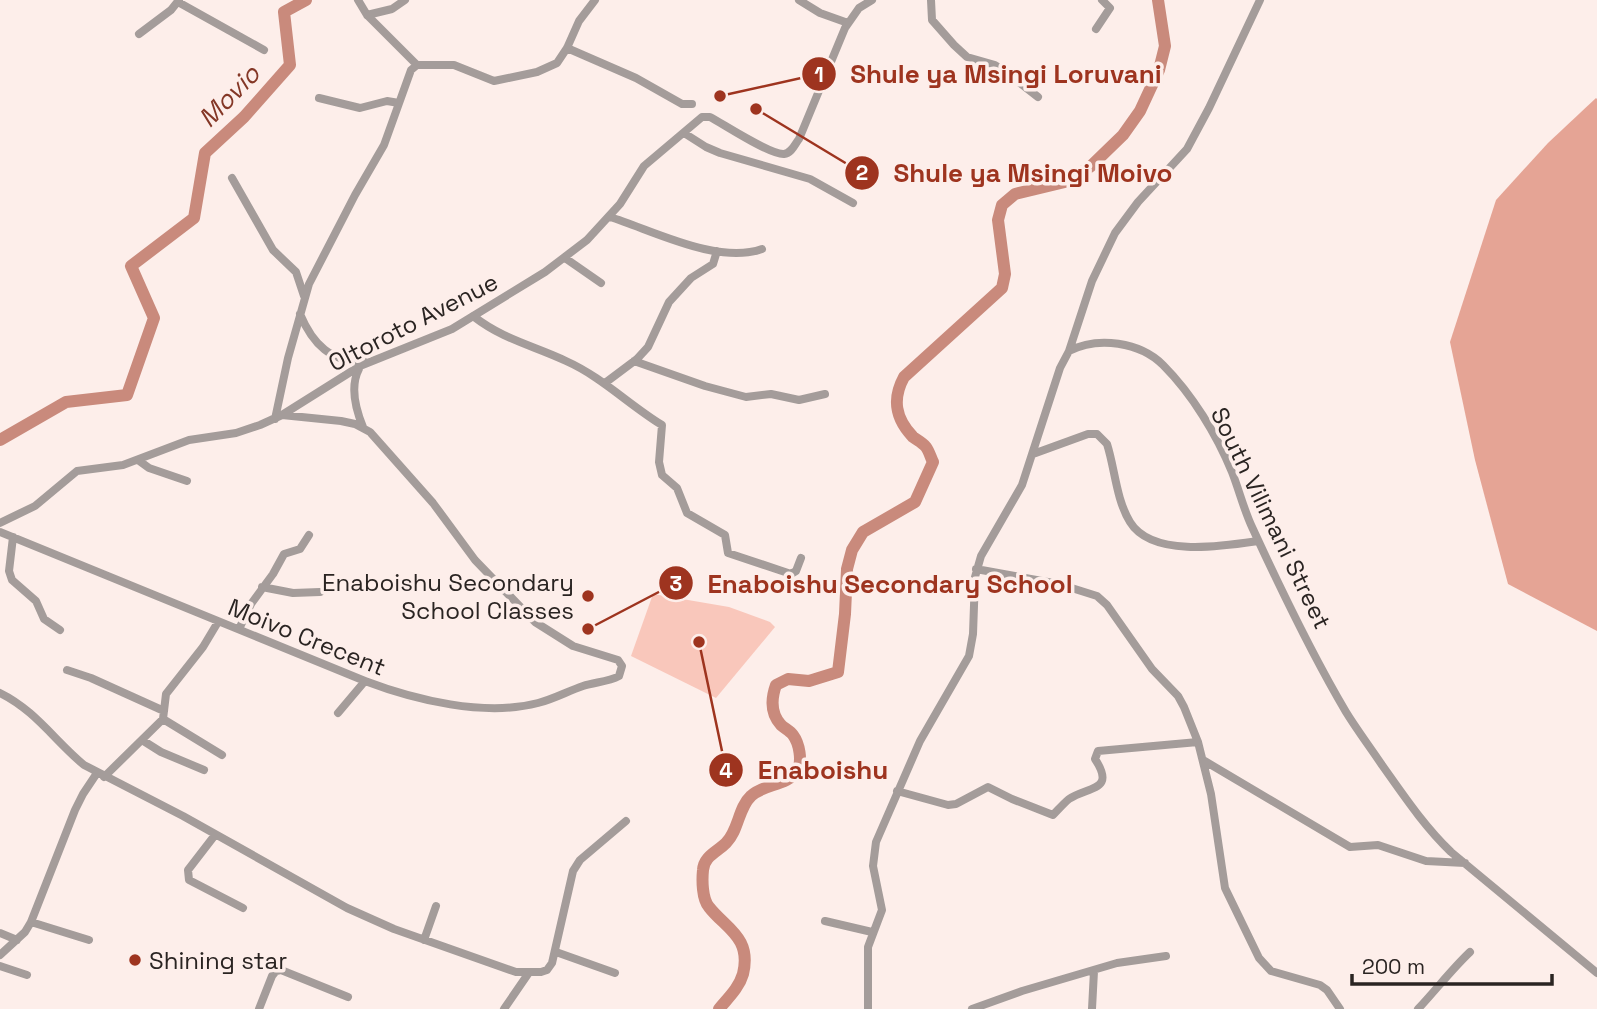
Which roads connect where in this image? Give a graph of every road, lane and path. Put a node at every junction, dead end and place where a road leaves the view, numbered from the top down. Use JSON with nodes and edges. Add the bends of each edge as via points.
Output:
{"nodes":[{"id":1,"x":358,"y":0,"type":"edge"},
{"id":2,"x":405,"y":0,"type":"edge"},
{"id":3,"x":595,"y":0,"type":"edge"},
{"id":4,"x":799,"y":0,"type":"edge"},
{"id":5,"x":872,"y":0,"type":"edge"},
{"id":6,"x":931,"y":0,"type":"edge"},
{"id":7,"x":1102,"y":0,"type":"edge"},
{"id":8,"x":1260,"y":0,"type":"edge"},
{"id":9,"x":179,"y":1,"type":"edge"},
{"id":10,"x":367,"y":15,"type":"junction"},
{"id":11,"x":848,"y":23,"type":"junction"},
{"id":12,"x":1096,"y":29,"type":"dead end"},
{"id":13,"x":139,"y":34,"type":"dead end"},
{"id":14,"x":567,"y":48,"type":"junction"},
{"id":15,"x":264,"y":50,"type":"dead end"},
{"id":16,"x":417,"y":65,"type":"junction"},
{"id":17,"x":1038,"y":97,"type":"dead end"},
{"id":18,"x":319,"y":98,"type":"dead end"},
{"id":19,"x":399,"y":103,"type":"junction"},
{"id":20,"x":692,"y":104,"type":"dead end"},
{"id":21,"x":684,"y":133,"type":"junction"},
{"id":22,"x":232,"y":178,"type":"dead end"},
{"id":23,"x":853,"y":204,"type":"dead end"},
{"id":24,"x":610,"y":216,"type":"junction"},
{"id":25,"x":762,"y":249,"type":"dead end"},
{"id":26,"x":717,"y":251,"type":"junction"},
{"id":27,"x":565,"y":258,"type":"junction"},
{"id":28,"x":601,"y":283,"type":"dead end"},
{"id":29,"x":305,"y":297,"type":"junction"},
{"id":30,"x":300,"y":314,"type":"junction"},
{"id":31,"x":472,"y":316,"type":"junction"},
{"id":32,"x":1069,"y":351,"type":"junction"},
{"id":33,"x":634,"y":361,"type":"junction"},
{"id":34,"x":370,"y":362,"type":"junction"},
{"id":35,"x":360,"y":366,"type":"junction"},
{"id":36,"x":604,"y":383,"type":"junction"},
{"id":37,"x":825,"y":394,"type":"dead end"},
{"id":38,"x":279,"y":417,"type":"junction"},
{"id":39,"x":363,"y":427,"type":"junction"},
{"id":40,"x":1032,"y":454,"type":"junction"},
{"id":41,"x":138,"y":460,"type":"junction"},
{"id":42,"x":187,"y":481,"type":"dead end"},
{"id":43,"x":0,"y":523,"type":"edge"},
{"id":44,"x":0,"y":532,"type":"edge"},
{"id":45,"x":309,"y":535,"type":"dead end"},
{"id":46,"x":13,"y":537,"type":"junction"},
{"id":47,"x":1258,"y":541,"type":"junction"},
{"id":48,"x":802,"y":558,"type":"dead end"},
{"id":49,"x":976,"y":569,"type":"junction"},
{"id":50,"x":262,"y":587,"type":"junction"},
{"id":51,"x":320,"y":592,"type":"dead end"},
{"id":52,"x":218,"y":622,"type":"junction"},
{"id":53,"x":239,"y":629,"type":"junction"},
{"id":54,"x":60,"y":630,"type":"dead end"},
{"id":55,"x":67,"y":670,"type":"dead end"},
{"id":56,"x":365,"y":681,"type":"junction"},
{"id":57,"x":0,"y":693,"type":"edge"},
{"id":58,"x":338,"y":713,"type":"dead end"},
{"id":59,"x":164,"y":715,"type":"junction"},
{"id":60,"x":142,"y":740,"type":"junction"},
{"id":61,"x":1198,"y":742,"type":"junction"},
{"id":62,"x":222,"y":755,"type":"dead end"},
{"id":63,"x":1203,"y":760,"type":"junction"},
{"id":64,"x":204,"y":770,"type":"dead end"},
{"id":65,"x":101,"y":775,"type":"junction"},
{"id":66,"x":897,"y":791,"type":"junction"},
{"id":67,"x":626,"y":821,"type":"dead end"},
{"id":68,"x":215,"y":835,"type":"junction"},
{"id":69,"x":1465,"y":863,"type":"junction"},
{"id":70,"x":436,"y":906,"type":"dead end"},
{"id":71,"x":243,"y":908,"type":"dead end"},
{"id":72,"x":825,"y":921,"type":"dead end"},
{"id":73,"x":31,"y":922,"type":"junction"},
{"id":74,"x":872,"y":932,"type":"junction"},
{"id":75,"x":0,"y":933,"type":"edge"},
{"id":76,"x":17,"y":940,"type":"junction"},
{"id":77,"x":89,"y":940,"type":"dead end"},
{"id":78,"x":424,"y":940,"type":"junction"},
{"id":79,"x":556,"y":952,"type":"junction"},
{"id":80,"x":1470,"y":952,"type":"dead end"},
{"id":81,"x":0,"y":955,"type":"edge"},
{"id":82,"x":1166,"y":956,"type":"dead end"},
{"id":83,"x":0,"y":966,"type":"edge"},
{"id":84,"x":1094,"y":971,"type":"junction"},
{"id":85,"x":615,"y":973,"type":"dead end"},
{"id":86,"x":1597,"y":973,"type":"edge"},
{"id":87,"x":528,"y":974,"type":"junction"},
{"id":88,"x":27,"y":975,"type":"dead end"},
{"id":89,"x":348,"y":997,"type":"dead end"},
{"id":90,"x":259,"y":1009,"type":"edge"},
{"id":91,"x":504,"y":1009,"type":"edge"},
{"id":92,"x":868,"y":1009,"type":"edge"},
{"id":93,"x":972,"y":1009,"type":"edge"},
{"id":94,"x":1092,"y":1009,"type":"edge"},
{"id":95,"x":1340,"y":1009,"type":"edge"},
{"id":96,"x":1418,"y":1009,"type":"edge"}],
"edges":[{"from":1,"to":10,"type":"street"},
{"from":2,"to":10,"type":"street","via":[[392,9]]},
{"from":3,"to":14,"type":"street"},
{"from":4,"to":11,"type":"street"},
{"from":5,"to":11,"type":"street","name":"Oltoroto Avenue"},
{"from":6,"to":17,"type":"street","via":[[932,20],[954,46],[967,57],[995,65]]},
{"from":7,"to":12,"type":"street","via":[[1110,8]]},
{"from":8,"to":32,"type":"street","via":[[1187,149],[1115,233],[1092,281]]},
{"from":9,"to":13,"type":"street"},
{"from":9,"to":15,"type":"street"},
{"from":10,"to":16,"type":"street"},
{"from":11,"to":21,"type":"street","name":"Oltoroto Avenue","via":[[799,139],[789,152],[768,149],[706,116]]},
{"from":14,"to":16,"type":"street","via":[[550,67],[503,80],[485,79],[463,66]]},
{"from":14,"to":20,"type":"street","via":[[682,104]]},
{"from":16,"to":19,"type":"street","via":[[408,75]]},
{"from":18,"to":19,"type":"street","via":[[360,108],[387,101]]},
{"from":19,"to":29,"type":"street","via":[[384,145]]},
{"from":21,"to":23,"type":"street","via":[[706,148],[810,179]]},
{"from":21,"to":24,"type":"street","name":"Oltoroto Avenue","via":[[644,166]]},
{"from":22,"to":29,"type":"street","via":[[273,250],[296,272]]},
{"from":24,"to":26,"type":"street"},
{"from":24,"to":27,"type":"street","name":"Oltoroto Avenue"},
{"from":25,"to":26,"type":"street","via":[[746,254]]},
{"from":26,"to":33,"type":"street","via":[[713,264],[691,278],[669,302],[652,340]]},
{"from":27,"to":28,"type":"street"},
{"from":27,"to":31,"type":"street","name":"Oltoroto Avenue"},
{"from":29,"to":30,"type":"street"},
{"from":30,"to":34,"type":"street","via":[[320,347],[333,356]]},
{"from":30,"to":38,"type":"street"},
{"from":31,"to":34,"type":"street","name":"Oltoroto Avenue","via":[[439,335]]},
{"from":31,"to":36,"type":"street","via":[[507,338],[566,361]]},
{"from":32,"to":40,"type":"street"},
{"from":32,"to":47,"type":"street","name":"South Vilimani Street","via":[[1108,343],[1142,351],[1161,362],[1195,404],[1214,437]]},
{"from":33,"to":36,"type":"street"},
{"from":33,"to":37,"type":"street","via":[[746,397],[771,394],[799,400]]},
{"from":34,"to":35,"type":"street","name":"Oltoroto Avenue"},
{"from":35,"to":38,"type":"street","name":"Oltoroto Avenue"},
{"from":35,"to":39,"type":"street","via":[[354,382]]},
{"from":36,"to":48,"type":"street","via":[[662,425],[661,471],[677,488],[687,513],[725,535],[728,553],[791,574]]},
{"from":38,"to":39,"type":"street"},
{"from":38,"to":41,"type":"street","name":"Oltoroto Avenue","via":[[244,431],[189,440]]},
{"from":39,"to":56,"type":"street","name":"Moivo Crecent","via":[[433,503],[475,560],[535,622],[562,640],[618,660],[622,666],[615,679],[535,704],[510,707],[420,699]]},
{"from":40,"to":47,"type":"street","via":[[1097,434],[1107,444],[1130,523],[1143,534],[1186,547]]},
{"from":40,"to":49,"type":"street","via":[[1022,485]]},
{"from":41,"to":42,"type":"street"},
{"from":41,"to":43,"type":"street","name":"Oltoroto Avenue","via":[[77,471],[35,506]]},
{"from":44,"to":46,"type":"street","name":"Moivo Crecent"},
{"from":45,"to":50,"type":"street","via":[[303,546],[284,554]]},
{"from":46,"to":52,"type":"street","name":"Moivo Crecent"},
{"from":46,"to":54,"type":"street","via":[[12,580],[36,601],[44,619]]},
{"from":47,"to":69,"type":"street","name":"South Vilimani Street","via":[[1353,723],[1420,818]]},
{"from":49,"to":61,"type":"street","via":[[1097,596],[1178,696]]},
{"from":49,"to":66,"type":"street","via":[[969,656]]},
{"from":50,"to":51,"type":"street"},
{"from":50,"to":53,"type":"street"},
{"from":52,"to":53,"type":"street","name":"Moivo Crecent"},
{"from":52,"to":59,"type":"street","via":[[166,694]]},
{"from":53,"to":56,"type":"street","name":"Moivo Crecent"},
{"from":55,"to":59,"type":"street"},
{"from":56,"to":58,"type":"street"},
{"from":57,"to":65,"type":"street","via":[[35,716],[70,754]]},
{"from":59,"to":60,"type":"street"},
{"from":59,"to":62,"type":"street"},
{"from":60,"to":64,"type":"street"},
{"from":60,"to":65,"type":"street"},
{"from":61,"to":63,"type":"street"},
{"from":61,"to":66,"type":"street","via":[[1098,751],[1100,784],[1071,798],[1053,815],[992,788],[948,805]]},
{"from":63,"to":69,"type":"street","via":[[1350,847],[1378,845],[1426,861]]},
{"from":63,"to":95,"type":"street","via":[[1225,888],[1244,933],[1266,967],[1320,985]]},
{"from":65,"to":68,"type":"street"},
{"from":65,"to":73,"type":"street","via":[[83,794]]},
{"from":66,"to":74,"type":"street","via":[[874,848],[874,878],[882,910]]},
{"from":67,"to":79,"type":"street","via":[[573,871]]},
{"from":68,"to":71,"type":"street","via":[[188,870],[189,880]]},
{"from":68,"to":78,"type":"street","via":[[347,908]]},
{"from":69,"to":86,"type":"street","name":"South Vilimani Street"},
{"from":70,"to":78,"type":"street"},
{"from":72,"to":74,"type":"street"},
{"from":73,"to":76,"type":"street"},
{"from":73,"to":77,"type":"street"},
{"from":74,"to":92,"type":"street","via":[[867,955]]},
{"from":75,"to":76,"type":"street"},
{"from":76,"to":81,"type":"street"},
{"from":78,"to":87,"type":"street"},
{"from":79,"to":85,"type":"street"},
{"from":79,"to":87,"type":"street","via":[[547,970]]},
{"from":80,"to":96,"type":"street"},
{"from":82,"to":84,"type":"street"},
{"from":83,"to":88,"type":"street"},
{"from":84,"to":93,"type":"street"},
{"from":84,"to":94,"type":"street"},
{"from":87,"to":91,"type":"street"},
{"from":89,"to":90,"type":"street","via":[[281,970],[272,976]]}]}
